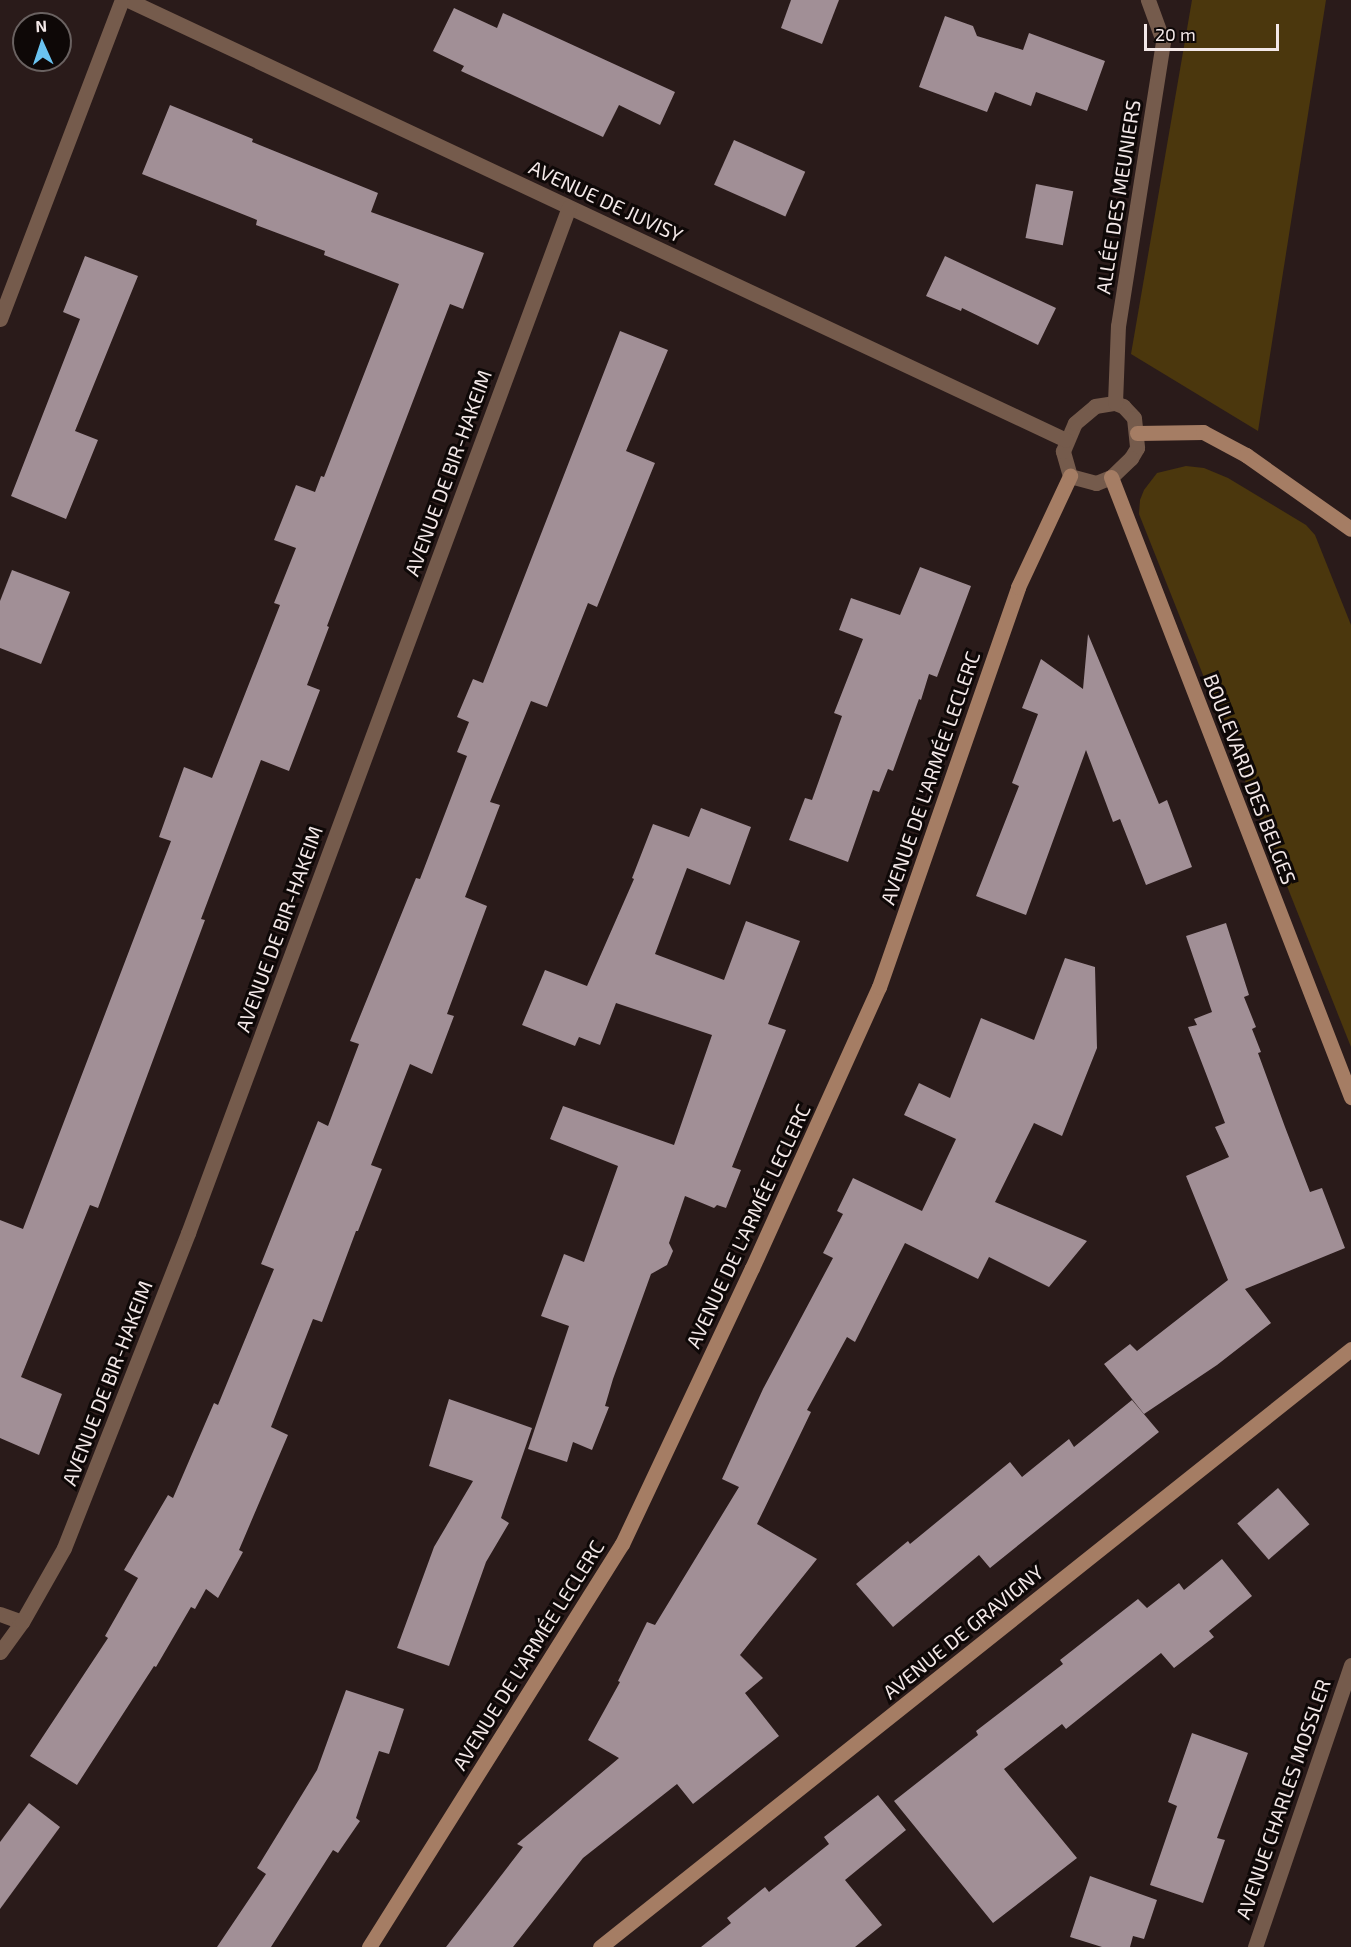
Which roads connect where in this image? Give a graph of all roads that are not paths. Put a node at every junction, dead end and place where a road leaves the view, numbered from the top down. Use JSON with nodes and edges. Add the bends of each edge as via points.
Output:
{"nodes":[{"id":1,"x":122,"y":0,"type":"edge"},
{"id":2,"x":128,"y":0,"type":"edge"},
{"id":3,"x":1148,"y":0,"type":"edge"},
{"id":4,"x":569,"y":207,"type":"junction"},
{"id":5,"x":0,"y":319,"type":"edge"},
{"id":6,"x":1115,"y":403,"type":"junction"},
{"id":7,"x":1137,"y":433,"type":"junction"},
{"id":8,"x":1066,"y":440,"type":"junction"},
{"id":9,"x":1071,"y":476,"type":"junction"},
{"id":10,"x":1111,"y":477,"type":"junction"},
{"id":11,"x":1351,"y":529,"type":"edge"},
{"id":12,"x":1351,"y":1097,"type":"edge"},
{"id":13,"x":1351,"y":1350,"type":"edge"},
{"id":14,"x":0,"y":1614,"type":"edge"},
{"id":15,"x":22,"y":1622,"type":"junction"},
{"id":16,"x":0,"y":1652,"type":"edge"},
{"id":17,"x":1351,"y":1665,"type":"edge"},
{"id":18,"x":369,"y":1947,"type":"edge"},
{"id":19,"x":600,"y":1947,"type":"edge"},
{"id":20,"x":1255,"y":1947,"type":"edge"}],
"edges":[{"from":1,"to":5,"type":"street"},
{"from":2,"to":4,"type":"street","name":"AVENUE DE JUVISY"},
{"from":3,"to":6,"type":"street","name":"ALLÉE DES MEUNIERS","via":[[1163,41],[1118,326]]},
{"from":4,"to":8,"type":"street","name":"AVENUE DE JUVISY"},
{"from":4,"to":15,"type":"street","name":"AVENUE DE BIR-HAKEIM","via":[[188,1233],[64,1548]]},
{"from":6,"to":7,"type":"street","via":[[1129,411]]},
{"from":6,"to":8,"type":"street","via":[[1086,412]]},
{"from":7,"to":10,"type":"street","via":[[1137,448],[1124,468]]},
{"from":7,"to":11,"type":"street","via":[[1203,432],[1246,455]]},
{"from":8,"to":9,"type":"street","via":[[1063,451]]},
{"from":9,"to":10,"type":"street","via":[[1096,483]]},
{"from":9,"to":18,"type":"street","name":"AVENUE DE L'ARMÉE LECLERC","via":[[1018,587],[879,987],[622,1544]]},
{"from":10,"to":12,"type":"street","name":"BOULEVARD DES BELGES"},
{"from":13,"to":19,"type":"street","name":"AVENUE DE GRAVIGNY"},
{"from":14,"to":15,"type":"street"},
{"from":15,"to":16,"type":"street","name":"AVENUE DE BIR-HAKEIM"},
{"from":17,"to":20,"type":"street","name":"AVENUE CHARLES MOSSLER"}]}
